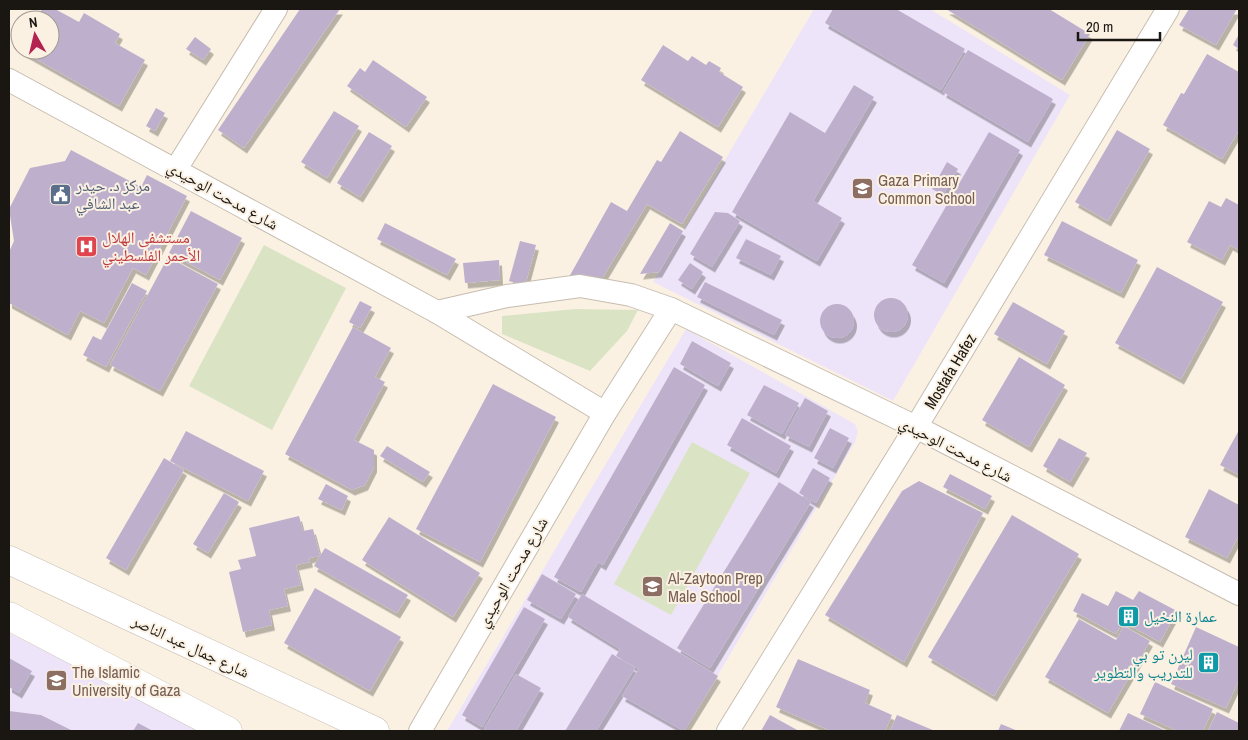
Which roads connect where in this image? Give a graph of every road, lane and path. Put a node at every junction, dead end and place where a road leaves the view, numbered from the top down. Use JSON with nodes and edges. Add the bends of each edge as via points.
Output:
{"nodes":[{"id":1,"x":276,"y":9,"type":"edge"},
{"id":2,"x":1168,"y":9,"type":"edge"},
{"id":3,"x":9,"y":80,"type":"edge"},
{"id":4,"x":176,"y":169,"type":"junction"},
{"id":5,"x":671,"y":308,"type":"junction"},
{"id":6,"x":437,"y":312,"type":"junction"},
{"id":7,"x":605,"y":413,"type":"junction"},
{"id":8,"x":916,"y":427,"type":"junction"},
{"id":9,"x":9,"y":560,"type":"edge"},
{"id":10,"x":1239,"y":594,"type":"edge"},
{"id":11,"x":9,"y":616,"type":"edge"},
{"id":12,"x":228,"y":731,"type":"edge"},
{"id":13,"x":375,"y":731,"type":"edge"},
{"id":14,"x":420,"y":731,"type":"edge"},
{"id":15,"x":728,"y":731,"type":"edge"}],
"edges":[{"from":1,"to":4,"type":"street"},
{"from":2,"to":8,"type":"street","name":"Mostafa Hafez"},
{"from":3,"to":4,"type":"street","name":"شارع مدحت الوحيدي"},
{"from":4,"to":6,"type":"street","name":"شارع مدحت الوحيدي"},
{"from":5,"to":6,"type":"street","name":"شارع مدحت الوحيدي","via":[[631,295],[580,286],[507,296]]},
{"from":5,"to":7,"type":"street","name":"شارع مدحت الوحيدي"},
{"from":5,"to":8,"type":"street","name":"شارع مدحت الوحيدي"},
{"from":6,"to":7,"type":"street","name":"شارع مدحت الوحيدي"},
{"from":7,"to":14,"type":"street","name":"شارع مدحت الوحيدي"},
{"from":8,"to":10,"type":"street","name":"شارع مدحت الوحيدي"},
{"from":8,"to":15,"type":"street","name":"Mostafa Hafez"},
{"from":9,"to":13,"type":"main road","name":"شارع جمال عبد الناصر"},
{"from":11,"to":12,"type":"main road"}]}
